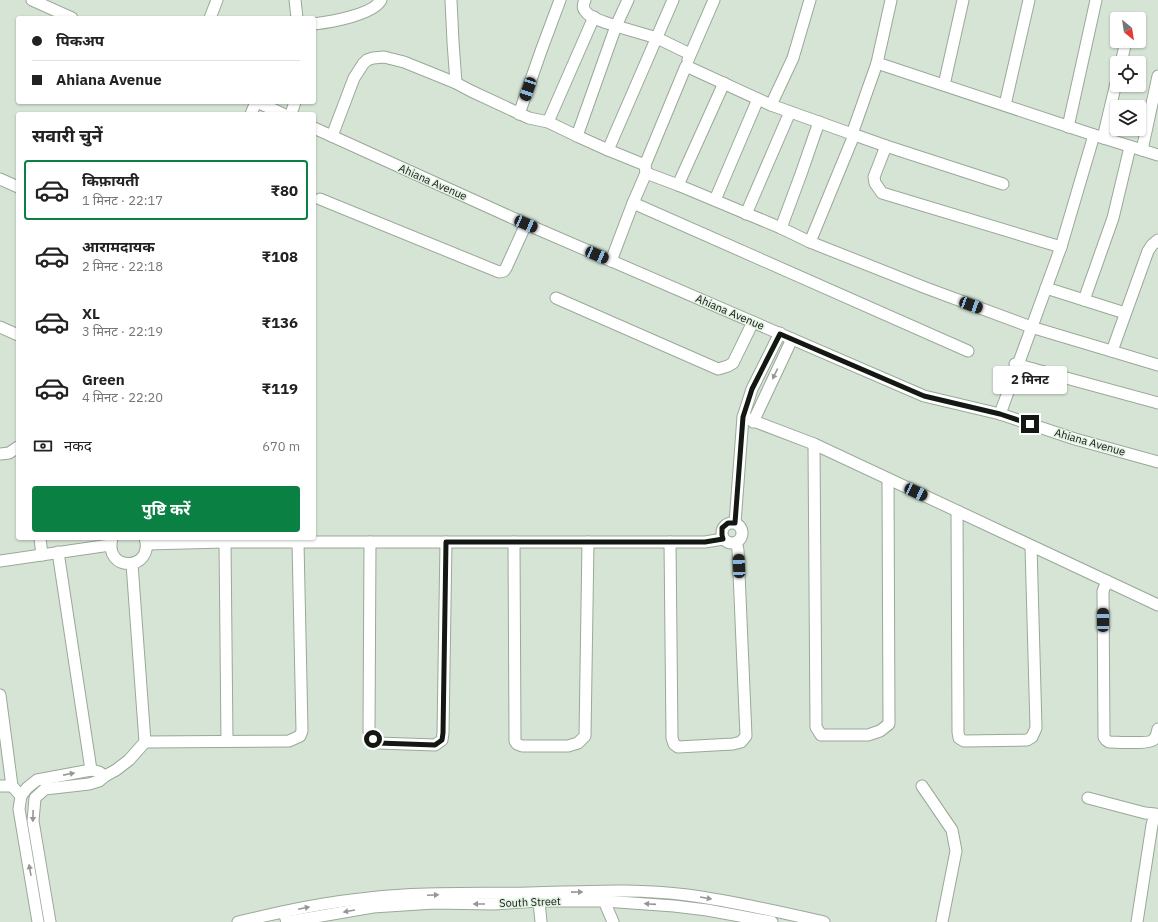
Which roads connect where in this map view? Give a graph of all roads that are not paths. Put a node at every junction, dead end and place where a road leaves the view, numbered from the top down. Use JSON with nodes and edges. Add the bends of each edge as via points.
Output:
{"nodes":[{"id":1,"x":32,"y":0,"type":"edge"},
{"id":2,"x":58,"y":0,"type":"edge"},
{"id":3,"x":217,"y":0,"type":"edge"},
{"id":4,"x":295,"y":0,"type":"edge"},
{"id":5,"x":381,"y":0,"type":"edge"},
{"id":6,"x":451,"y":0,"type":"edge"},
{"id":7,"x":560,"y":0,"type":"edge"},
{"id":8,"x":628,"y":0,"type":"edge"},
{"id":9,"x":673,"y":0,"type":"edge"},
{"id":10,"x":714,"y":0,"type":"edge"},
{"id":11,"x":810,"y":0,"type":"edge"},
{"id":12,"x":891,"y":0,"type":"edge"},
{"id":13,"x":963,"y":0,"type":"edge"},
{"id":14,"x":1029,"y":0,"type":"edge"},
{"id":15,"x":1096,"y":0,"type":"edge"},
{"id":16,"x":582,"y":1,"type":"edge"},
{"id":17,"x":57,"y":12,"type":"junction"},
{"id":18,"x":67,"y":16,"type":"edge"},
{"id":19,"x":211,"y":16,"type":"edge"},
{"id":20,"x":297,"y":16,"type":"edge"},
{"id":21,"x":594,"y":17,"type":"junction"},
{"id":22,"x":316,"y":24,"type":"edge"},
{"id":23,"x":616,"y":26,"type":"junction"},
{"id":24,"x":657,"y":38,"type":"junction"},
{"id":25,"x":690,"y":54,"type":"junction"},
{"id":26,"x":877,"y":63,"type":"junction"},
{"id":27,"x":686,"y":66,"type":"junction"},
{"id":28,"x":1158,"y":76,"type":"edge"},
{"id":29,"x":456,"y":83,"type":"junction"},
{"id":30,"x":724,"y":83,"type":"junction"},
{"id":31,"x":944,"y":85,"type":"junction"},
{"id":32,"x":1113,"y":92,"type":"edge"},
{"id":33,"x":758,"y":99,"type":"junction"},
{"id":34,"x":262,"y":104,"type":"edge"},
{"id":35,"x":293,"y":104,"type":"edge"},
{"id":36,"x":771,"y":105,"type":"junction"},
{"id":37,"x":1004,"y":105,"type":"junction"},
{"id":38,"x":280,"y":112,"type":"edge"},
{"id":39,"x":286,"y":112,"type":"edge"},
{"id":40,"x":790,"y":112,"type":"junction"},
{"id":41,"x":519,"y":114,"type":"junction"},
{"id":42,"x":548,"y":122,"type":"junction"},
{"id":43,"x":819,"y":122,"type":"junction"},
{"id":44,"x":1068,"y":127,"type":"junction"},
{"id":45,"x":316,"y":129,"type":"edge"},
{"id":46,"x":853,"y":134,"type":"junction"},
{"id":47,"x":332,"y":136,"type":"junction"},
{"id":48,"x":577,"y":136,"type":"junction"},
{"id":49,"x":1099,"y":137,"type":"junction"},
{"id":50,"x":886,"y":146,"type":"junction"},
{"id":51,"x":1130,"y":147,"type":"junction"},
{"id":52,"x":608,"y":150,"type":"junction"},
{"id":53,"x":1142,"y":150,"type":"junction"},
{"id":54,"x":1158,"y":155,"type":"edge"},
{"id":55,"x":646,"y":169,"type":"junction"},
{"id":56,"x":0,"y":179,"type":"edge"},
{"id":57,"x":1003,"y":184,"type":"dead end"},
{"id":58,"x":678,"y":185,"type":"junction"},
{"id":59,"x":16,"y":186,"type":"edge"},
{"id":60,"x":320,"y":199,"type":"dead end"},
{"id":61,"x":715,"y":200,"type":"junction"},
{"id":62,"x":633,"y":203,"type":"junction"},
{"id":63,"x":746,"y":214,"type":"junction"},
{"id":64,"x":526,"y":224,"type":"junction"},
{"id":65,"x":780,"y":228,"type":"junction"},
{"id":66,"x":1158,"y":240,"type":"edge"},
{"id":67,"x":810,"y":242,"type":"junction"},
{"id":68,"x":1061,"y":248,"type":"junction"},
{"id":69,"x":611,"y":261,"type":"junction"},
{"id":70,"x":1046,"y":288,"type":"junction"},
{"id":71,"x":556,"y":298,"type":"dead end"},
{"id":72,"x":1084,"y":300,"type":"junction"},
{"id":73,"x":1126,"y":313,"type":"junction"},
{"id":74,"x":753,"y":322,"type":"junction"},
{"id":75,"x":0,"y":327,"type":"edge"},
{"id":76,"x":1031,"y":327,"type":"junction"},
{"id":77,"x":16,"y":334,"type":"edge"},
{"id":78,"x":780,"y":334,"type":"junction"},
{"id":79,"x":792,"y":339,"type":"junction"},
{"id":80,"x":968,"y":351,"type":"dead end"},
{"id":81,"x":1112,"y":351,"type":"junction"},
{"id":82,"x":1016,"y":364,"type":"junction"},
{"id":83,"x":1158,"y":364,"type":"edge"},
{"id":84,"x":1158,"y":404,"type":"edge"},
{"id":85,"x":1000,"y":414,"type":"junction"},
{"id":86,"x":748,"y":419,"type":"junction"},
{"id":87,"x":814,"y":444,"type":"junction"},
{"id":88,"x":16,"y":448,"type":"edge"},
{"id":89,"x":0,"y":454,"type":"edge"},
{"id":90,"x":1158,"y":462,"type":"edge"},
{"id":91,"x":888,"y":479,"type":"junction"},
{"id":92,"x":957,"y":511,"type":"junction"},
{"id":93,"x":735,"y":523,"type":"junction"},
{"id":94,"x":723,"y":539,"type":"junction"},
{"id":95,"x":40,"y":540,"type":"edge"},
{"id":96,"x":146,"y":541,"type":"edge"},
{"id":97,"x":111,"y":542,"type":"edge"},
{"id":98,"x":224,"y":542,"type":"junction"},
{"id":99,"x":298,"y":542,"type":"junction"},
{"id":100,"x":370,"y":542,"type":"junction"},
{"id":101,"x":446,"y":542,"type":"junction"},
{"id":102,"x":514,"y":542,"type":"junction"},
{"id":103,"x":588,"y":542,"type":"junction"},
{"id":104,"x":670,"y":542,"type":"junction"},
{"id":105,"x":736,"y":542,"type":"junction"},
{"id":106,"x":1032,"y":546,"type":"junction"},
{"id":107,"x":58,"y":552,"type":"junction"},
{"id":108,"x":42,"y":555,"type":"junction"},
{"id":109,"x":0,"y":561,"type":"edge"},
{"id":110,"x":132,"y":564,"type":"junction"},
{"id":111,"x":1107,"y":581,"type":"junction"},
{"id":112,"x":1158,"y":605,"type":"edge"},
{"id":113,"x":0,"y":695,"type":"edge"},
{"id":114,"x":1158,"y":729,"type":"edge"},
{"id":115,"x":145,"y":742,"type":"junction"},
{"id":116,"x":227,"y":742,"type":"junction"},
{"id":117,"x":91,"y":770,"type":"junction"},
{"id":118,"x":105,"y":776,"type":"junction"},
{"id":119,"x":0,"y":786,"type":"edge"},
{"id":120,"x":12,"y":786,"type":"junction"},
{"id":121,"x":922,"y":786,"type":"dead end"},
{"id":122,"x":21,"y":796,"type":"junction"},
{"id":123,"x":1088,"y":798,"type":"dead end"},
{"id":124,"x":1156,"y":814,"type":"edge"},
{"id":125,"x":45,"y":891,"type":"junction"},
{"id":126,"x":34,"y":893,"type":"junction"},
{"id":127,"x":602,"y":896,"type":"junction"},
{"id":128,"x":540,"y":901,"type":"junction"},
{"id":129,"x":285,"y":917,"type":"edge"},
{"id":130,"x":38,"y":922,"type":"edge"},
{"id":131,"x":50,"y":922,"type":"edge"},
{"id":132,"x":238,"y":922,"type":"edge"},
{"id":133,"x":541,"y":922,"type":"edge"},
{"id":134,"x":613,"y":922,"type":"edge"},
{"id":135,"x":772,"y":922,"type":"edge"},
{"id":136,"x":824,"y":922,"type":"edge"},
{"id":137,"x":942,"y":922,"type":"edge"},
{"id":138,"x":1137,"y":922,"type":"edge"}],
"edges":[{"from":1,"to":17,"type":"street"},
{"from":2,"to":17,"type":"street"},
{"from":3,"to":19,"type":"street"},
{"from":4,"to":20,"type":"street"},
{"from":5,"to":22,"type":"street","via":[[375,7],[357,15],[334,22]]},
{"from":6,"to":29,"type":"street"},
{"from":7,"to":41,"type":"street"},
{"from":8,"to":23,"type":"street"},
{"from":9,"to":24,"type":"street"},
{"from":10,"to":25,"type":"street"},
{"from":11,"to":36,"type":"street","via":[[793,58]]},
{"from":12,"to":26,"type":"street"},
{"from":13,"to":31,"type":"street"},
{"from":14,"to":37,"type":"street"},
{"from":15,"to":44,"type":"street"},
{"from":16,"to":21,"type":"street","via":[[585,12]]},
{"from":17,"to":18,"type":"street"},
{"from":21,"to":23,"type":"street"},
{"from":21,"to":42,"type":"street"},
{"from":23,"to":24,"type":"street"},
{"from":23,"to":48,"type":"street"},
{"from":24,"to":25,"type":"street"},
{"from":24,"to":52,"type":"street"},
{"from":25,"to":27,"type":"street"},
{"from":26,"to":31,"type":"street"},
{"from":26,"to":46,"type":"street"},
{"from":27,"to":30,"type":"street"},
{"from":27,"to":55,"type":"street"},
{"from":28,"to":53,"type":"street"},
{"from":29,"to":41,"type":"street"},
{"from":29,"to":47,"type":"street","via":[[404,62],[384,57],[367,60],[354,78]]},
{"from":30,"to":33,"type":"street"},
{"from":30,"to":58,"type":"street"},
{"from":31,"to":37,"type":"street"},
{"from":32,"to":49,"type":"street"},
{"from":33,"to":36,"type":"street"},
{"from":33,"to":61,"type":"street"},
{"from":34,"to":38,"type":"street"},
{"from":35,"to":39,"type":"street"},
{"from":36,"to":40,"type":"street"},
{"from":37,"to":44,"type":"street"},
{"from":40,"to":43,"type":"street"},
{"from":40,"to":63,"type":"street"},
{"from":41,"to":42,"type":"street"},
{"from":42,"to":48,"type":"street"},
{"from":43,"to":46,"type":"street"},
{"from":43,"to":65,"type":"street"},
{"from":44,"to":49,"type":"street"},
{"from":45,"to":47,"type":"street","name":"Ahiana Avenue"},
{"from":46,"to":50,"type":"street"},
{"from":46,"to":67,"type":"street"},
{"from":47,"to":64,"type":"street","name":"Ahiana Avenue"},
{"from":48,"to":52,"type":"street"},
{"from":49,"to":51,"type":"street"},
{"from":49,"to":68,"type":"street"},
{"from":50,"to":57,"type":"street"},
{"from":50,"to":68,"type":"street","via":[[874,177],[882,194]]},
{"from":51,"to":53,"type":"street"},
{"from":51,"to":72,"type":"street","via":[[1113,218]]},
{"from":52,"to":55,"type":"street"},
{"from":53,"to":54,"type":"street"},
{"from":55,"to":58,"type":"street"},
{"from":55,"to":62,"type":"street"},
{"from":56,"to":59,"type":"street"},
{"from":58,"to":61,"type":"street"},
{"from":60,"to":64,"type":"street","via":[[499,272],[506,268]]},
{"from":61,"to":63,"type":"street"},
{"from":62,"to":69,"type":"street"},
{"from":62,"to":80,"type":"street"},
{"from":63,"to":65,"type":"street"},
{"from":64,"to":69,"type":"street","name":"Ahiana Avenue"},
{"from":65,"to":67,"type":"street"},
{"from":66,"to":73,"type":"street","via":[[1148,251]]},
{"from":67,"to":76,"type":"street"},
{"from":68,"to":70,"type":"street"},
{"from":69,"to":74,"type":"street","name":"Ahiana Avenue"},
{"from":70,"to":72,"type":"street"},
{"from":70,"to":76,"type":"street"},
{"from":71,"to":74,"type":"street","via":[[718,370],[733,363]]},
{"from":72,"to":73,"type":"street"},
{"from":73,"to":81,"type":"street"},
{"from":74,"to":78,"type":"street","name":"Ahiana Avenue"},
{"from":75,"to":77,"type":"street"},
{"from":76,"to":81,"type":"street"},
{"from":76,"to":82,"type":"street"},
{"from":78,"to":79,"type":"street","name":"Ahiana Avenue"},
{"from":78,"to":86,"type":"street","via":[[752,389]]},
{"from":79,"to":85,"type":"street","name":"Ahiana Avenue","via":[[924,396]]},
{"from":79,"to":86,"type":"street","one_way":true},
{"from":81,"to":83,"type":"street"},
{"from":82,"to":84,"type":"street"},
{"from":82,"to":85,"type":"street"},
{"from":85,"to":90,"type":"street","name":"Ahiana Avenue","via":[[1075,439]]},
{"from":86,"to":87,"type":"street"},
{"from":86,"to":93,"type":"street"},
{"from":87,"to":91,"type":"street"},
{"from":87,"to":91,"type":"street","via":[[816,727],[821,735],[868,735],[880,731],[889,724]]},
{"from":88,"to":89,"type":"street","via":[[9,453]]},
{"from":91,"to":92,"type":"street"},
{"from":92,"to":106,"type":"street"},
{"from":92,"to":106,"type":"street","via":[[958,732],[959,738],[964,741],[1027,740],[1032,737],[1036,728]]},
{"from":93,"to":94,"type":"street","via":[[728,523],[722,528]]},
{"from":93,"to":105,"type":"street","via":[[742,532]]},
{"from":94,"to":104,"type":"street"},
{"from":94,"to":105,"type":"street","via":[[729,543]]},
{"from":95,"to":108,"type":"street"},
{"from":96,"to":98,"type":"street"},
{"from":96,"to":110,"type":"street","via":[[143,557]]},
{"from":97,"to":107,"type":"street"},
{"from":97,"to":110,"type":"street","via":[[114,558],[125,564]]},
{"from":98,"to":99,"type":"street"},
{"from":98,"to":116,"type":"street"},
{"from":99,"to":100,"type":"street"},
{"from":99,"to":116,"type":"street","via":[[302,731],[300,736],[289,741]]},
{"from":100,"to":101,"type":"street"},
{"from":100,"to":101,"type":"street","via":[[368,731],[378,743],[435,745],[442,740],[443,733]]},
{"from":101,"to":102,"type":"street"},
{"from":102,"to":103,"type":"street"},
{"from":102,"to":103,"type":"street","via":[[515,741],[522,746],[568,746],[578,743],[584,736]]},
{"from":103,"to":104,"type":"street"},
{"from":104,"to":105,"type":"street","via":[[672,738],[678,747],[733,744],[741,742],[746,736]]},
{"from":106,"to":111,"type":"street"},
{"from":107,"to":108,"type":"street"},
{"from":107,"to":117,"type":"street"},
{"from":108,"to":109,"type":"street"},
{"from":110,"to":115,"type":"street"},
{"from":111,"to":112,"type":"street"},
{"from":111,"to":114,"type":"street","via":[[1103,591],[1104,737],[1109,742],[1151,742]]},
{"from":113,"to":120,"type":"street"},
{"from":115,"to":116,"type":"street"},
{"from":115,"to":118,"type":"street","via":[[129,760]]},
{"from":117,"to":118,"type":"street"},
{"from":122,"to":117,"type":"street","one_way":true,"via":[[37,780]]},
{"from":118,"to":125,"type":"street","one_way":true,"via":[[89,784],[45,788],[35,798],[33,821]]},
{"from":119,"to":120,"type":"street"},
{"from":120,"to":122,"type":"street"},
{"from":121,"to":137,"type":"street","via":[[952,830],[956,851]]},
{"from":126,"to":122,"type":"street","one_way":true,"via":[[19,809]]},
{"from":123,"to":124,"type":"street"},
{"from":124,"to":138,"type":"street","via":[[1152,825]]},
{"from":125,"to":126,"type":"street"},
{"from":125,"to":131,"type":"street"},
{"from":126,"to":130,"type":"street"},
{"from":127,"to":128,"type":"street","name":"South Street"},
{"from":129,"to":127,"type":"street","one_way":true,"via":[[329,902],[370,897],[432,894]]},
{"from":127,"to":134,"type":"street"},
{"from":135,"to":127,"type":"street","name":"South Street","one_way":true,"via":[[707,910]]},
{"from":127,"to":136,"type":"street","one_way":true,"via":[[654,892],[688,895]]},
{"from":128,"to":129,"type":"street","name":"South Street","one_way":true,"via":[[494,904],[434,903]]},
{"from":128,"to":133,"type":"street"},
{"from":129,"to":132,"type":"street"}]}
